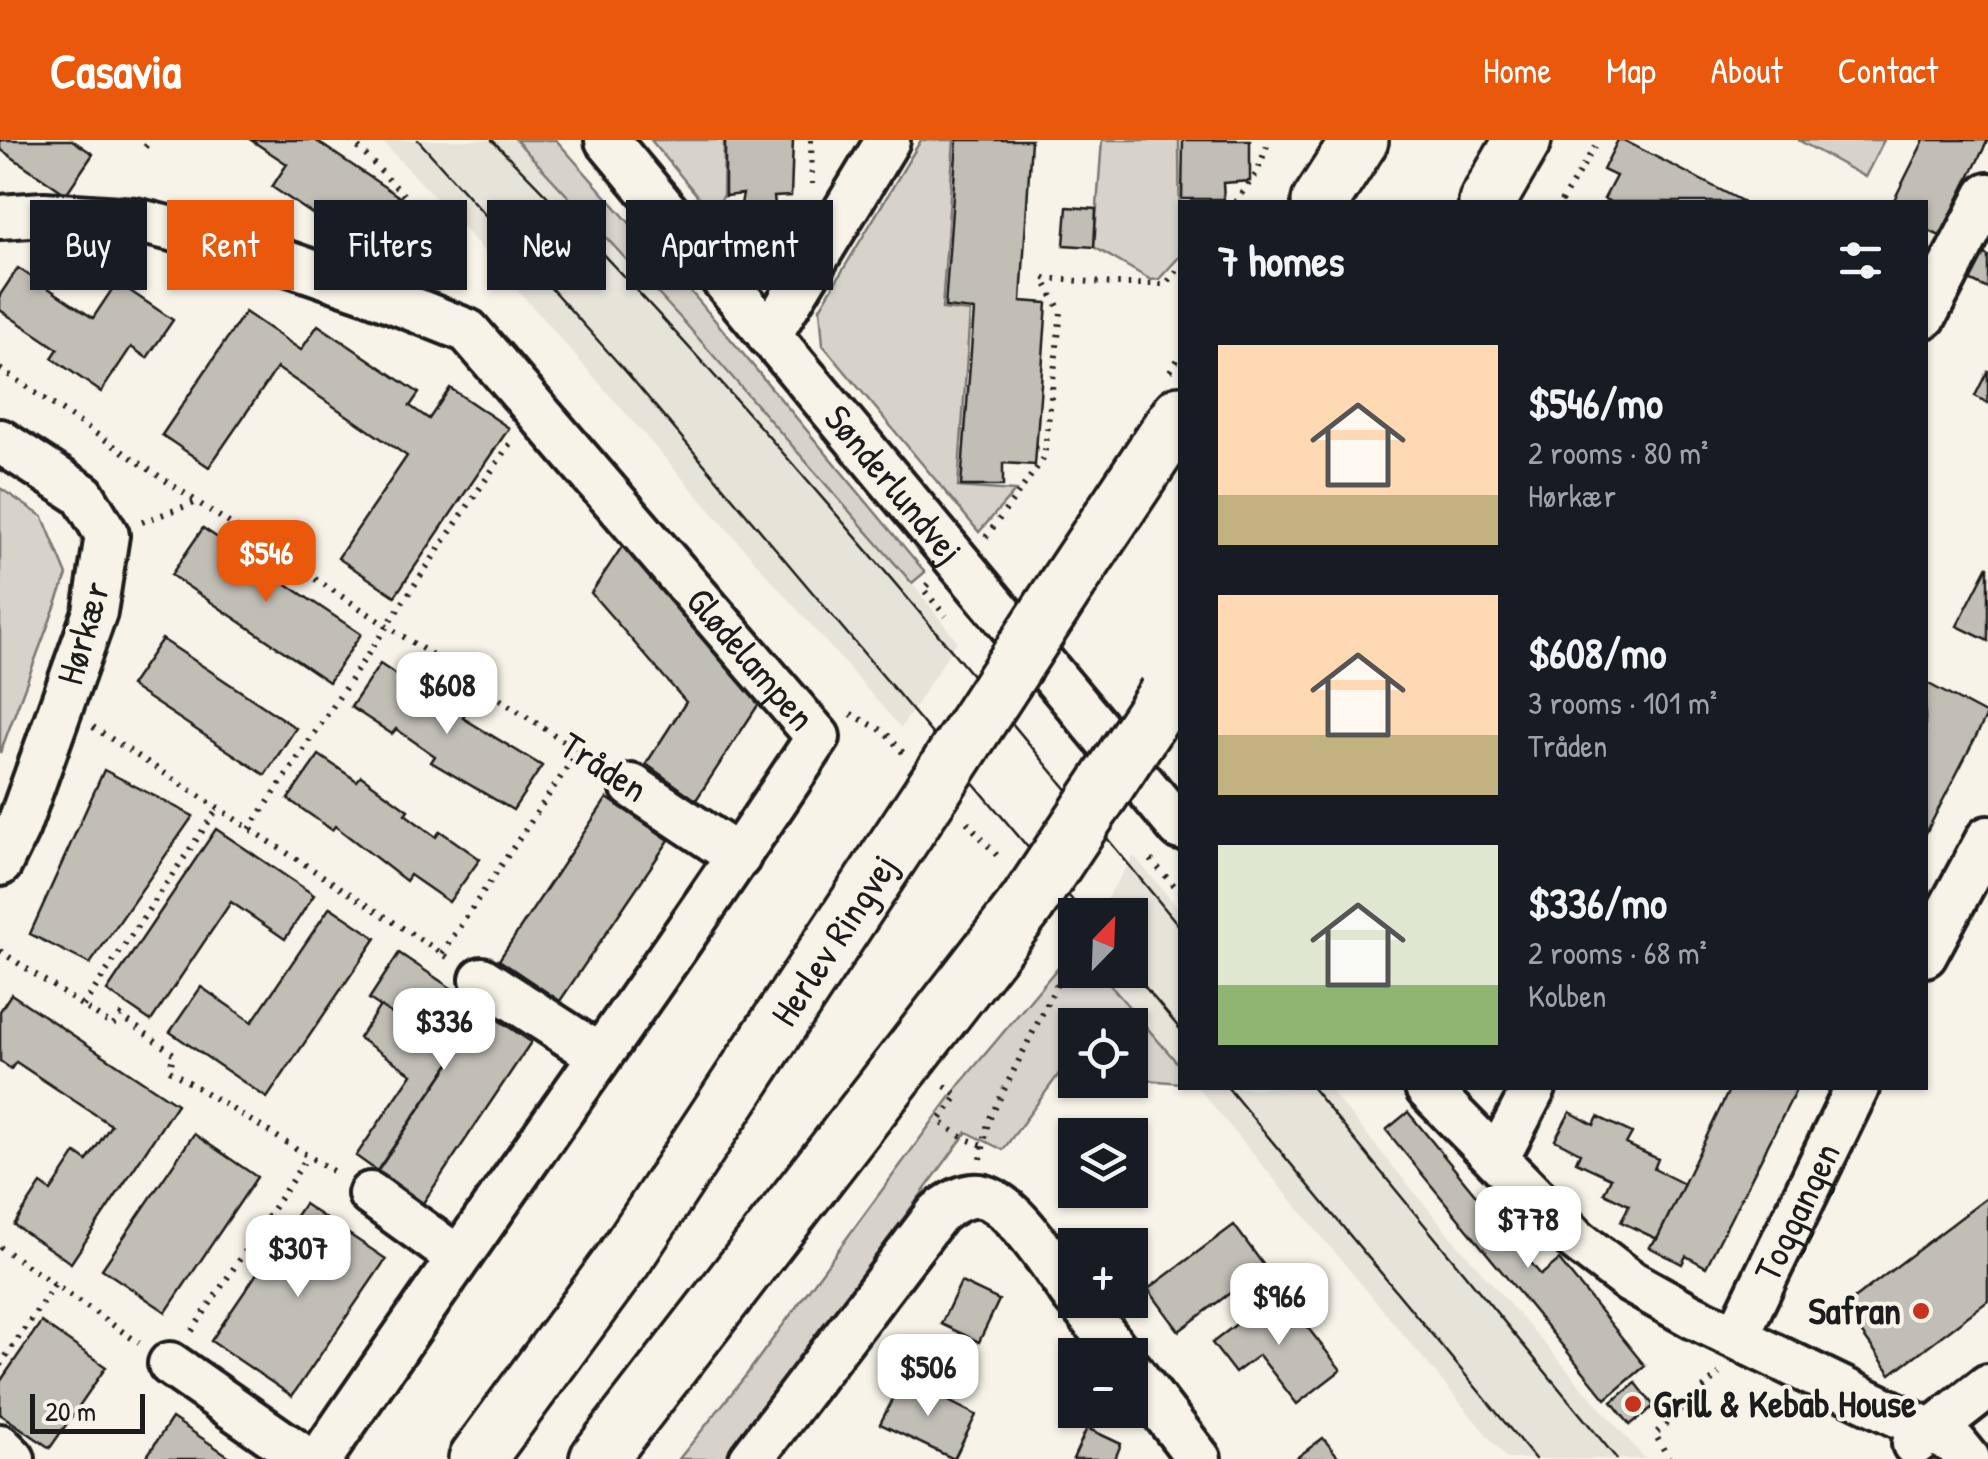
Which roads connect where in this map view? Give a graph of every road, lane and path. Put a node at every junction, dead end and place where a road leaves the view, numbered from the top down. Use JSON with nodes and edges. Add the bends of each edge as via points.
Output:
{"nodes":[{"id":1,"x":351,"y":140,"type":"edge"},
{"id":2,"x":607,"y":140,"type":"edge"},
{"id":3,"x":888,"y":140,"type":"edge"},
{"id":4,"x":1269,"y":140,"type":"edge"},
{"id":5,"x":1360,"y":140,"type":"edge"},
{"id":6,"x":1524,"y":140,"type":"edge"},
{"id":7,"x":1599,"y":140,"type":"edge"},
{"id":8,"x":1988,"y":196,"type":"edge"},
{"id":9,"x":409,"y":200,"type":"edge"},
{"id":10,"x":1237,"y":200,"type":"edge"},
{"id":11,"x":1321,"y":200,"type":"edge"},
{"id":12,"x":1488,"y":200,"type":"edge"},
{"id":13,"x":1563,"y":200,"type":"edge"},
{"id":14,"x":0,"y":217,"type":"edge"},
{"id":15,"x":1178,"y":269,"type":"edge"},
{"id":16,"x":1928,"y":310,"type":"edge"},
{"id":17,"x":769,"y":336,"type":"junction"},
{"id":18,"x":0,"y":369,"type":"edge"},
{"id":19,"x":534,"y":408,"type":"junction"},
{"id":20,"x":1178,"y":417,"type":"edge"},
{"id":21,"x":0,"y":441,"type":"edge"},
{"id":22,"x":197,"y":502,"type":"junction"},
{"id":23,"x":107,"y":535,"type":"junction"},
{"id":24,"x":962,"y":569,"type":"junction"},
{"id":25,"x":388,"y":625,"type":"junction"},
{"id":26,"x":1173,"y":684,"type":"edge"},
{"id":27,"x":62,"y":708,"type":"junction"},
{"id":28,"x":578,"y":750,"type":"junction"},
{"id":29,"x":632,"y":786,"type":"joint"},
{"id":30,"x":218,"y":808,"type":"junction"},
{"id":31,"x":1178,"y":826,"type":"edge"},
{"id":32,"x":250,"y":829,"type":"junction"},
{"id":33,"x":1988,"y":838,"type":"edge"},
{"id":34,"x":739,"y":856,"type":"junction"},
{"id":35,"x":0,"y":864,"type":"edge"},
{"id":36,"x":1928,"y":949,"type":"edge"},
{"id":37,"x":0,"y":952,"type":"edge"},
{"id":38,"x":442,"y":953,"type":"junction"},
{"id":39,"x":482,"y":979,"type":"joint"},
{"id":40,"x":83,"y":1006,"type":"junction"},
{"id":41,"x":598,"y":1056,"type":"junction"},
{"id":42,"x":938,"y":1080,"type":"dead end"},
{"id":43,"x":1429,"y":1090,"type":"edge"},
{"id":44,"x":1533,"y":1090,"type":"edge"},
{"id":45,"x":1856,"y":1090,"type":"edge"},
{"id":46,"x":983,"y":1146,"type":"dead end"},
{"id":47,"x":308,"y":1156,"type":"junction"},
{"id":48,"x":1497,"y":1159,"type":"junction"},
{"id":49,"x":370,"y":1194,"type":"joint"},
{"id":50,"x":0,"y":1247,"type":"edge"},
{"id":51,"x":457,"y":1257,"type":"junction"},
{"id":52,"x":1058,"y":1274,"type":"edge"},
{"id":53,"x":55,"y":1284,"type":"junction"},
{"id":54,"x":1091,"y":1318,"type":"edge"},
{"id":55,"x":1107,"y":1338,"type":"edge"},
{"id":56,"x":1730,"y":1350,"type":"junction"},
{"id":57,"x":170,"y":1364,"type":"junction"},
{"id":58,"x":0,"y":1365,"type":"edge"},
{"id":59,"x":1988,"y":1386,"type":"edge"},
{"id":60,"x":1148,"y":1392,"type":"edge"},
{"id":61,"x":1922,"y":1438,"type":"junction"},
{"id":62,"x":0,"y":1446,"type":"edge"},
{"id":63,"x":13,"y":1459,"type":"edge"},
{"id":64,"x":306,"y":1459,"type":"edge"},
{"id":65,"x":320,"y":1459,"type":"edge"},
{"id":66,"x":477,"y":1459,"type":"edge"},
{"id":67,"x":598,"y":1459,"type":"edge"},
{"id":68,"x":751,"y":1459,"type":"edge"},
{"id":69,"x":1199,"y":1459,"type":"edge"},
{"id":70,"x":1669,"y":1459,"type":"edge"},
{"id":71,"x":1968,"y":1459,"type":"edge"}],
"edges":[{"from":1,"to":9,"type":"path"},
{"from":2,"to":17,"type":"street","name":"Sønderlundvej"},
{"from":3,"to":17,"type":"street"},
{"from":4,"to":10,"type":"path","via":[[1257,173]]},
{"from":5,"to":11,"type":"main road"},
{"from":6,"to":12,"type":"main road"},
{"from":7,"to":13,"type":"path"},
{"from":8,"to":16,"type":"street"},
{"from":14,"to":19,"type":"street","name":"Glødelampen","via":[[135,220],[229,243],[365,290],[468,331]]},
{"from":15,"to":24,"type":"path","via":[[1166,284],[1043,278],[1061,312],[1044,458]]},
{"from":17,"to":24,"type":"street","name":"Sønderlundvej"},
{"from":18,"to":22,"type":"path","name":"Tråden"},
{"from":19,"to":25,"type":"path"},
{"from":19,"to":34,"type":"street","name":"Glødelampen","via":[[818,738]]},
{"from":20,"to":66,"type":"main road","name":"Herlev Ringvej","bridge":true,"via":[[634,1243]]},
{"from":21,"to":23,"type":"street","name":"Hørkær","via":[[83,495]]},
{"from":22,"to":23,"type":"path"},
{"from":22,"to":25,"type":"path","name":"Tråden"},
{"from":23,"to":27,"type":"street","name":"Hørkær","via":[[95,612]]},
{"from":24,"to":31,"type":"street","name":"Sønderlundvej"},
{"from":25,"to":28,"type":"path","name":"Tråden"},
{"from":25,"to":32,"type":"path"},
{"from":26,"to":67,"type":"main road","bridge":true,"via":[[1027,904]]},
{"from":27,"to":30,"type":"path"},
{"from":27,"to":35,"type":"street","name":"Hørkær"},
{"from":28,"to":29,"type":"path","name":"Tråden"},
{"from":28,"to":38,"type":"path"},
{"from":29,"to":34,"type":"street","name":"Tråden"},
{"from":30,"to":32,"type":"path"},
{"from":30,"to":40,"type":"path"},
{"from":32,"to":38,"type":"path"},
{"from":33,"to":36,"type":"street"},
{"from":34,"to":41,"type":"street","name":"Glødelampen"},
{"from":37,"to":40,"type":"path"},
{"from":38,"to":39,"type":"path"},
{"from":39,"to":41,"type":"street"},
{"from":40,"to":47,"type":"path","via":[[114,1026],[121,1016],[174,1054],[168,1070]]},
{"from":41,"to":51,"type":"street","name":"Glødelampen"},
{"from":42,"to":46,"type":"path","via":[[958,1095],[939,1120]]},
{"from":43,"to":48,"type":"street"},
{"from":44,"to":48,"type":"street"},
{"from":45,"to":56,"type":"street","name":"Toggangen"},
{"from":47,"to":49,"type":"path"},
{"from":47,"to":57,"type":"path"},
{"from":48,"to":56,"type":"street","via":[[1576,1240]]},
{"from":49,"to":51,"type":"street"},
{"from":50,"to":53,"type":"path"},
{"from":51,"to":65,"type":"street","name":"Glødelampen"},
{"from":52,"to":68,"type":"street","via":[[995,1200],[956,1200],[938,1213]]},
{"from":53,"to":57,"type":"path"},
{"from":53,"to":58,"type":"path"},
{"from":54,"to":55,"type":"street"},
{"from":56,"to":61,"type":"street"},
{"from":56,"to":70,"type":"path","via":[[1720,1373],[1655,1434]]},
{"from":57,"to":64,"type":"street"},
{"from":59,"to":61,"type":"street"},
{"from":60,"to":69,"type":"street"},
{"from":61,"to":71,"type":"street","via":[[1954,1443]]},
{"from":62,"to":63,"type":"street"}]}
